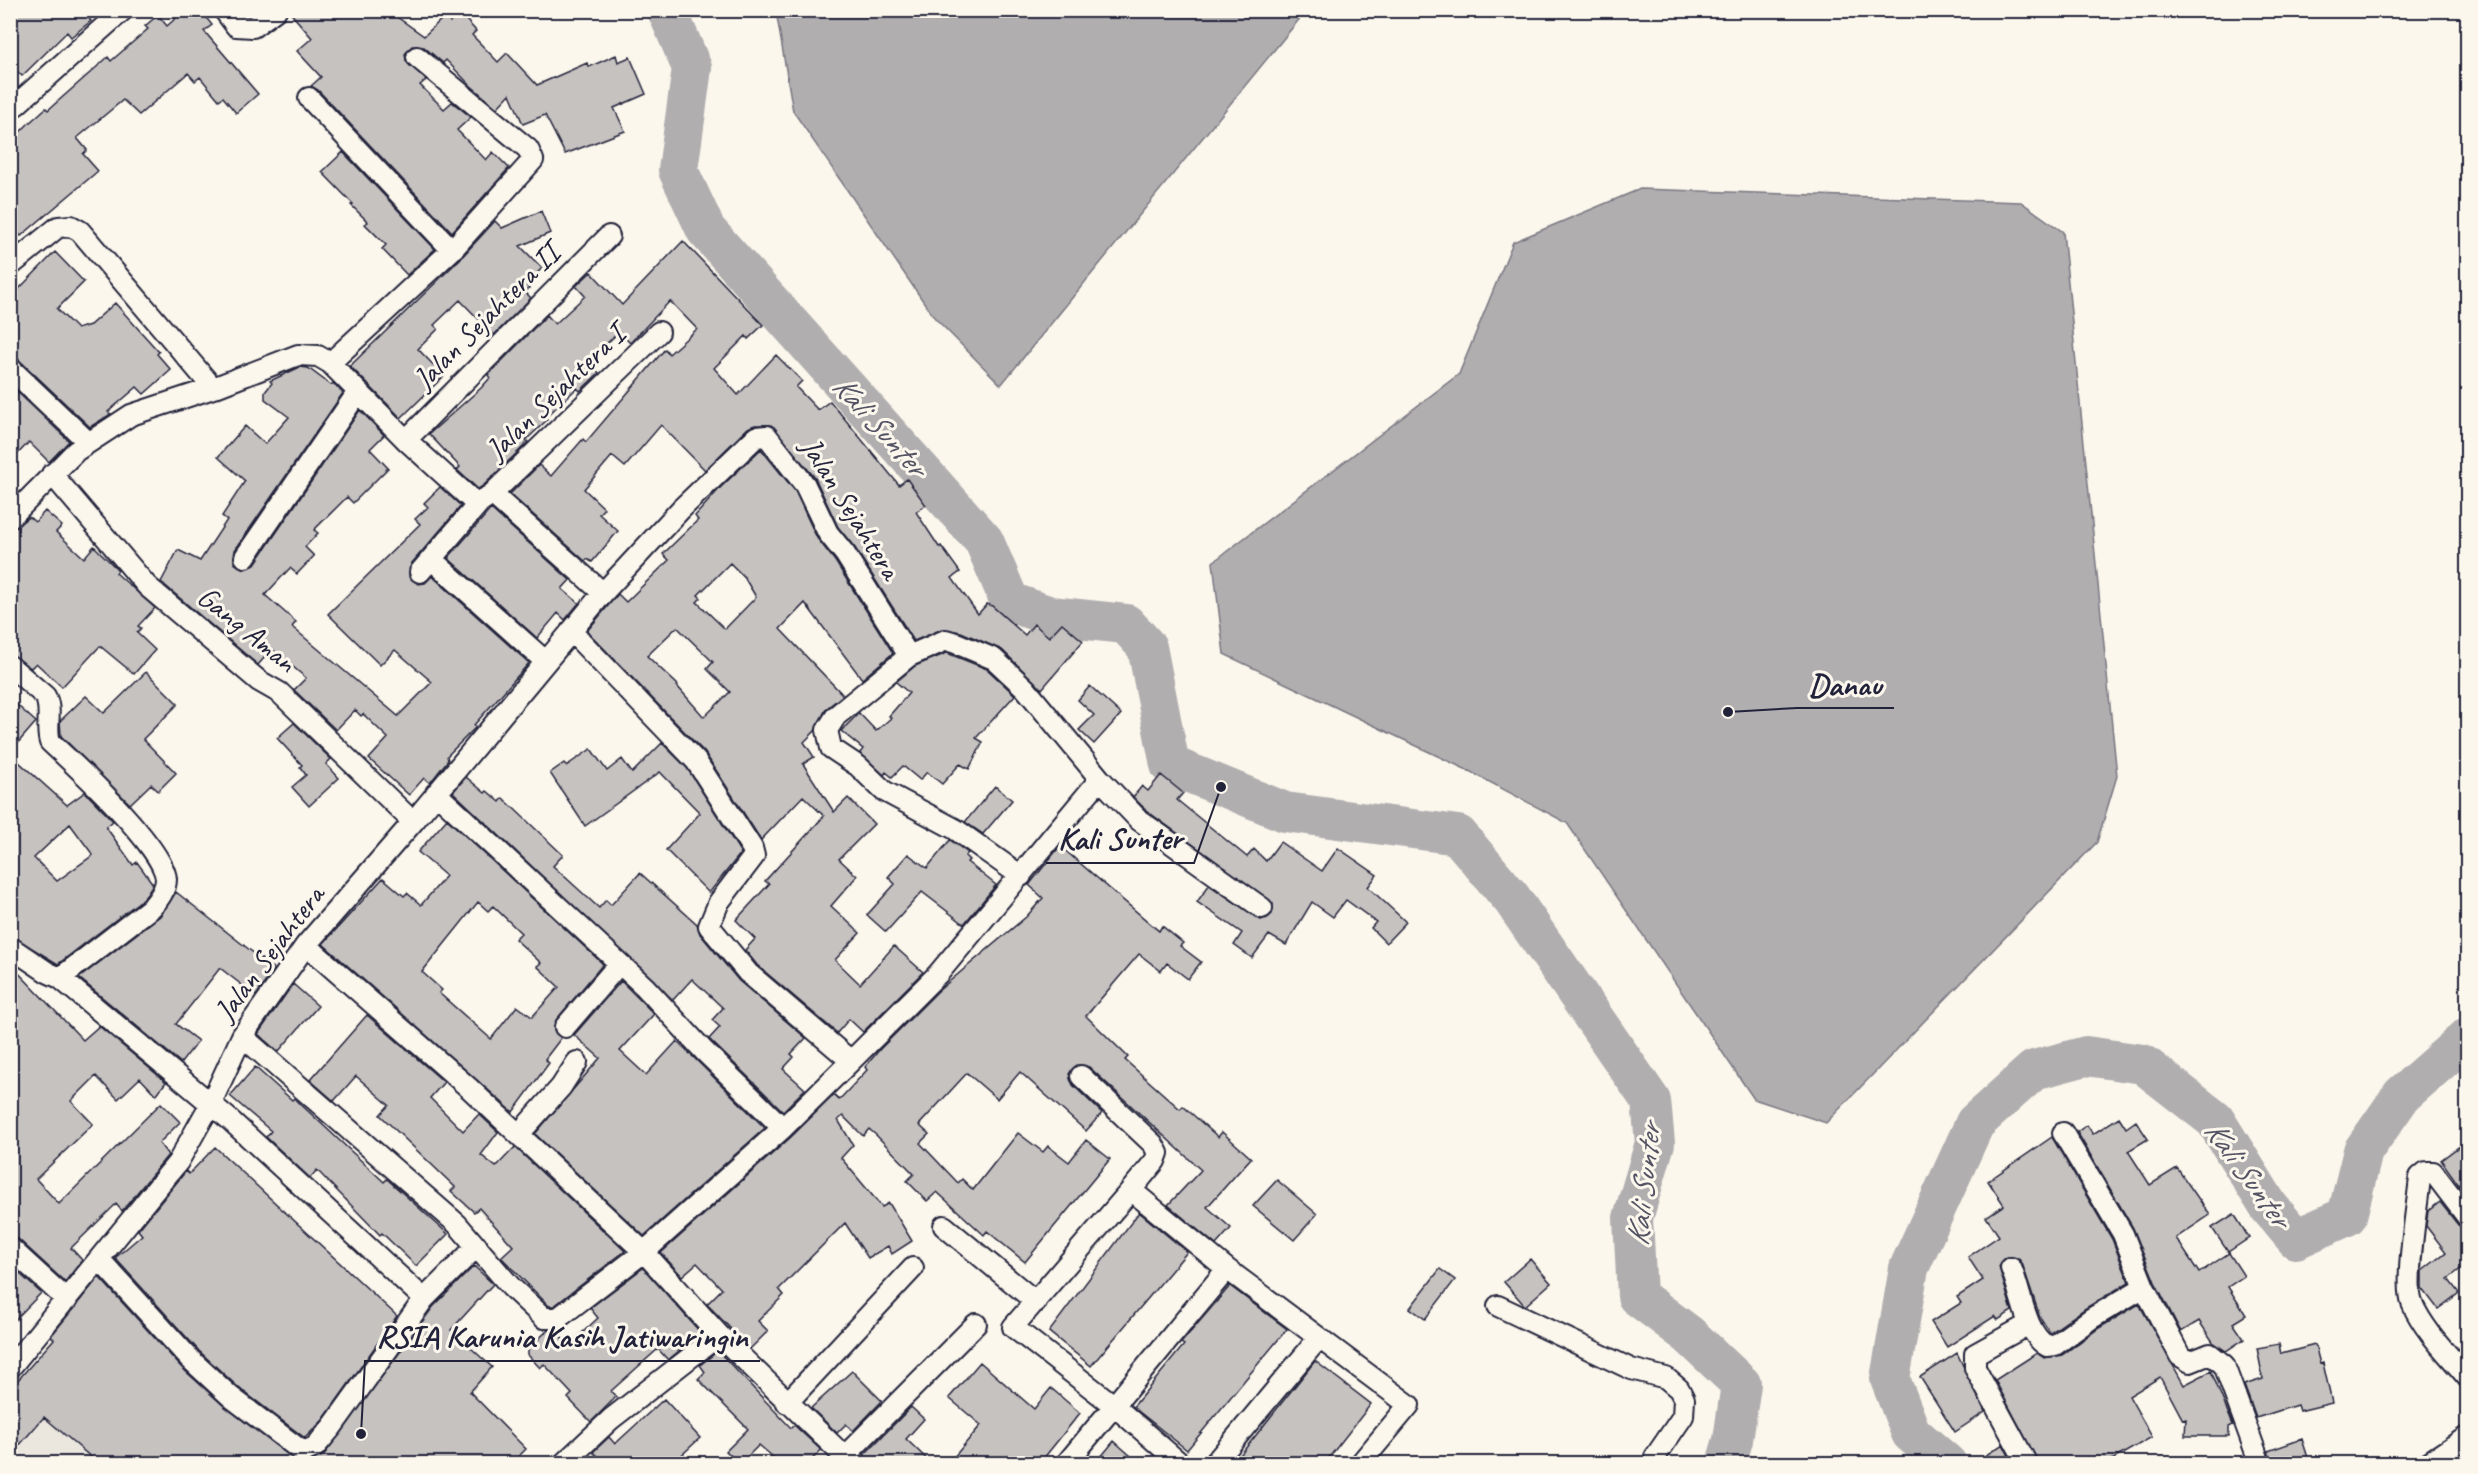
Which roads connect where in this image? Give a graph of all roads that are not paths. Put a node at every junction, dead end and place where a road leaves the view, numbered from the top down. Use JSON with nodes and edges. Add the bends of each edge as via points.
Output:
{"nodes":[{"id":1,"x":123,"y":10,"type":"edge"},
{"id":2,"x":224,"y":10,"type":"edge"},
{"id":3,"x":276,"y":10,"type":"edge"},
{"id":4,"x":417,"y":57,"type":"dead end"},
{"id":5,"x":309,"y":98,"type":"dead end"},
{"id":6,"x":16,"y":105,"type":"dead end"},
{"id":7,"x":609,"y":236,"type":"dead end"},
{"id":8,"x":452,"y":250,"type":"junction"},
{"id":9,"x":12,"y":262,"type":"edge"},
{"id":10,"x":659,"y":332,"type":"dead end"},
{"id":11,"x":330,"y":363,"type":"junction"},
{"id":12,"x":10,"y":368,"type":"edge"},
{"id":13,"x":213,"y":388,"type":"junction"},
{"id":14,"x":358,"y":392,"type":"junction"},
{"id":15,"x":406,"y":440,"type":"junction"},
{"id":16,"x":88,"y":442,"type":"junction"},
{"id":17,"x":52,"y":474,"type":"junction"},
{"id":18,"x":486,"y":498,"type":"junction"},
{"id":19,"x":10,"y":518,"type":"edge"},
{"id":20,"x":244,"y":557,"type":"dead end"},
{"id":21,"x":603,"y":592,"type":"junction"},
{"id":22,"x":571,"y":631,"type":"junction"},
{"id":23,"x":909,"y":656,"type":"junction"},
{"id":24,"x":545,"y":661,"type":"junction"},
{"id":25,"x":10,"y":666,"type":"edge"},
{"id":26,"x":1100,"y":779,"type":"junction"},
{"id":27,"x":436,"y":793,"type":"junction"},
{"id":28,"x":413,"y":822,"type":"junction"},
{"id":29,"x":1021,"y":876,"type":"junction"},
{"id":30,"x":1262,"y":908,"type":"dead end"},
{"id":31,"x":306,"y":945,"type":"junction"},
{"id":32,"x":10,"y":946,"type":"edge"},
{"id":33,"x":619,"y":964,"type":"junction"},
{"id":34,"x":60,"y":978,"type":"junction"},
{"id":35,"x":565,"y":1027,"type":"dead end"},
{"id":36,"x":242,"y":1036,"type":"junction"},
{"id":37,"x":851,"y":1061,"type":"junction"},
{"id":38,"x":577,"y":1062,"type":"dead end"},
{"id":39,"x":1081,"y":1076,"type":"dead end"},
{"id":40,"x":210,"y":1104,"type":"junction"},
{"id":41,"x":783,"y":1128,"type":"junction"},
{"id":42,"x":2063,"y":1133,"type":"dead end"},
{"id":43,"x":519,"y":1134,"type":"junction"},
{"id":44,"x":1131,"y":1190,"type":"junction"},
{"id":45,"x":2468,"y":1218,"type":"edge"},
{"id":46,"x":944,"y":1226,"type":"dead end"},
{"id":47,"x":477,"y":1246,"type":"junction"},
{"id":48,"x":10,"y":1248,"type":"edge"},
{"id":49,"x":644,"y":1252,"type":"junction"},
{"id":50,"x":100,"y":1260,"type":"junction"},
{"id":51,"x":914,"y":1268,"type":"dead end"},
{"id":52,"x":2011,"y":1268,"type":"dead end"},
{"id":53,"x":1227,"y":1269,"type":"junction"},
{"id":54,"x":2144,"y":1287,"type":"junction"},
{"id":55,"x":424,"y":1299,"type":"junction"},
{"id":56,"x":67,"y":1300,"type":"junction"},
{"id":57,"x":1036,"y":1302,"type":"junction"},
{"id":58,"x":1498,"y":1306,"type":"dead end"},
{"id":59,"x":976,"y":1324,"type":"dead end"},
{"id":60,"x":2029,"y":1324,"type":"junction"},
{"id":61,"x":718,"y":1335,"type":"junction"},
{"id":62,"x":1318,"y":1339,"type":"junction"},
{"id":63,"x":10,"y":1368,"type":"edge"},
{"id":64,"x":2468,"y":1378,"type":"edge"},
{"id":65,"x":786,"y":1403,"type":"junction"},
{"id":66,"x":1112,"y":1404,"type":"junction"},
{"id":67,"x":2468,"y":1436,"type":"edge"},
{"id":68,"x":848,"y":1460,"type":"edge"},
{"id":69,"x":563,"y":1464,"type":"edge"},
{"id":70,"x":1066,"y":1464,"type":"edge"},
{"id":71,"x":1181,"y":1464,"type":"edge"},
{"id":72,"x":1214,"y":1464,"type":"edge"},
{"id":73,"x":1360,"y":1464,"type":"edge"},
{"id":74,"x":1655,"y":1464,"type":"edge"},
{"id":75,"x":2027,"y":1464,"type":"edge"},
{"id":76,"x":2260,"y":1464,"type":"edge"},
{"id":77,"x":2426,"y":1464,"type":"edge"}],
"edges":[{"from":1,"to":6,"type":"street"},
{"from":2,"to":3,"type":"street","via":[[236,26],[253,27]]},
{"from":4,"to":8,"type":"street","via":[[528,149],[533,160]]},
{"from":5,"to":8,"type":"street"},
{"from":7,"to":15,"type":"street","name":"Jalan Sejahtera II"},
{"from":8,"to":11,"type":"street"},
{"from":9,"to":13,"type":"street","via":[[58,226],[72,226],[80,231]]},
{"from":10,"to":18,"type":"street","name":"Jalan Sejahtera I"},
{"from":11,"to":13,"type":"street","via":[[318,356],[298,355]]},
{"from":11,"to":14,"type":"street"},
{"from":12,"to":16,"type":"street"},
{"from":13,"to":16,"type":"street","via":[[131,415]]},
{"from":14,"to":15,"type":"street"},
{"from":14,"to":20,"type":"street"},
{"from":15,"to":18,"type":"street","via":[[469,498]]},
{"from":16,"to":17,"type":"street"},
{"from":17,"to":19,"type":"street"},
{"from":17,"to":28,"type":"street","name":"Gang Aman","via":[[147,586],[259,681],[280,693]]},
{"from":18,"to":21,"type":"street"},
{"from":18,"to":24,"type":"street","name":"Jalan Sejahtera I","via":[[430,569]]},
{"from":21,"to":22,"type":"street","name":"Jalan Sejahtera"},
{"from":21,"to":23,"type":"street","name":"Jalan Sejahtera","via":[[681,509],[762,434],[805,484],[828,533]]},
{"from":22,"to":24,"type":"street","name":"Jalan Sejahtera"},
{"from":22,"to":37,"type":"street","via":[[696,761],[752,848],[754,856],[719,902],[709,926],[748,973]]},
{"from":23,"to":26,"type":"street","via":[[946,640],[994,659],[1025,688]]},
{"from":23,"to":29,"type":"street","via":[[836,717],[826,730],[831,748],[858,766],[884,791],[955,830]]},
{"from":24,"to":27,"type":"street","name":"Jalan Sejahtera"},
{"from":25,"to":34,"type":"street","via":[[49,702],[46,730],[50,742],[135,828],[166,879],[162,895],[152,907]]},
{"from":26,"to":29,"type":"street"},
{"from":26,"to":30,"type":"street","via":[[1140,820]]},
{"from":27,"to":28,"type":"street","name":"Jalan Sejahtera"},
{"from":27,"to":33,"type":"street"},
{"from":28,"to":31,"type":"street","name":"Jalan Sejahtera"},
{"from":29,"to":37,"type":"street","via":[[938,974]]},
{"from":31,"to":36,"type":"street","name":"Jalan Sejahtera"},
{"from":31,"to":43,"type":"street"},
{"from":32,"to":34,"type":"street"},
{"from":33,"to":35,"type":"street"},
{"from":33,"to":41,"type":"street"},
{"from":34,"to":40,"type":"street"},
{"from":36,"to":40,"type":"street","name":"Jalan Sejahtera"},
{"from":36,"to":47,"type":"street","via":[[426,1196]]},
{"from":37,"to":41,"type":"street"},
{"from":38,"to":43,"type":"street","via":[[561,1087]]},
{"from":39,"to":44,"type":"street","via":[[1158,1153]]},
{"from":40,"to":50,"type":"street","name":"Jalan Sejahtera","via":[[178,1162]]},
{"from":40,"to":55,"type":"street"},
{"from":41,"to":49,"type":"street"},
{"from":42,"to":54,"type":"street","via":[[2123,1234]]},
{"from":43,"to":49,"type":"street"},
{"from":44,"to":53,"type":"street"},
{"from":44,"to":57,"type":"street"},
{"from":45,"to":64,"type":"street","via":[[2433,1172],[2420,1177],[2411,1301]]},
{"from":46,"to":57,"type":"street"},
{"from":47,"to":49,"type":"street","via":[[511,1287],[551,1320],[567,1314]]},
{"from":47,"to":55,"type":"street"},
{"from":48,"to":56,"type":"street"},
{"from":49,"to":61,"type":"street"},
{"from":50,"to":55,"type":"street","via":[[190,1359],[231,1397],[303,1452],[315,1447],[332,1427]]},
{"from":50,"to":56,"type":"street","name":"Jalan Sejahtera"},
{"from":51,"to":65,"type":"street"},
{"from":52,"to":60,"type":"street"},
{"from":53,"to":62,"type":"street"},
{"from":53,"to":66,"type":"street"},
{"from":54,"to":60,"type":"street","via":[[2055,1345],[2043,1344]]},
{"from":54,"to":76,"type":"street","via":[[2180,1356],[2190,1362],[2210,1354],[2224,1365]]},
{"from":56,"to":63,"type":"street","name":"Jalan Sejahtera"},
{"from":57,"to":66,"type":"street","via":[[1014,1327]]},
{"from":58,"to":74,"type":"street","via":[[1631,1369],[1666,1378],[1679,1389],[1684,1399],[1683,1416],[1655,1457]]},
{"from":59,"to":68,"type":"street"},
{"from":60,"to":75,"type":"street","via":[[1975,1354],[1975,1368]]},
{"from":61,"to":65,"type":"street"},
{"from":61,"to":69,"type":"street","via":[[611,1419]]},
{"from":62,"to":72,"type":"street"},
{"from":62,"to":73,"type":"street","via":[[1412,1402]]},
{"from":65,"to":68,"type":"street"},
{"from":66,"to":70,"type":"street"},
{"from":66,"to":71,"type":"street"},
{"from":67,"to":77,"type":"street"}]}
